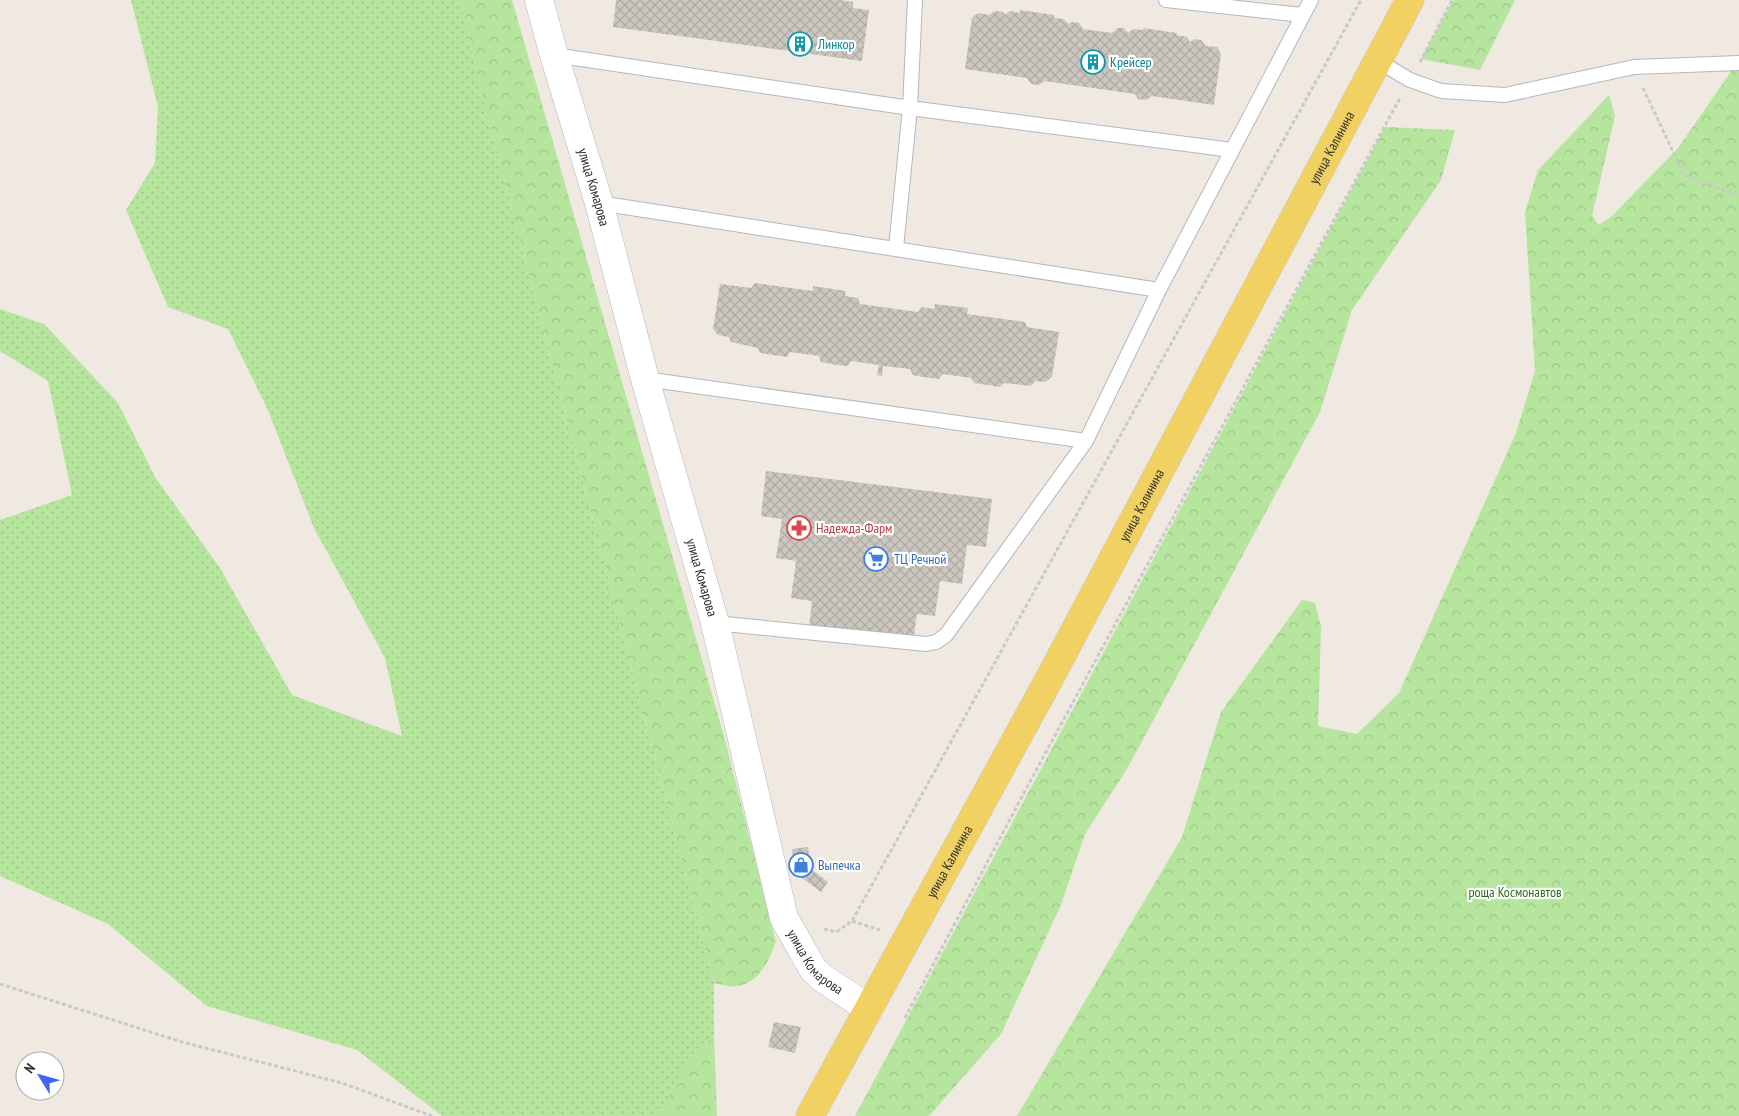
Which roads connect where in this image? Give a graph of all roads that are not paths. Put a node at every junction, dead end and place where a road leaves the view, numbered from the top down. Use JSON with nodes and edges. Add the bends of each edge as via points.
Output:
{"nodes":[{"id":1,"x":539,"y":0,"type":"edge"},
{"id":2,"x":915,"y":0,"type":"edge"},
{"id":3,"x":1166,"y":0,"type":"edge"},
{"id":4,"x":1311,"y":0,"type":"edge"},
{"id":5,"x":1410,"y":0,"type":"edge"},
{"id":6,"x":1302,"y":15,"type":"junction"},
{"id":7,"x":554,"y":55,"type":"junction"},
{"id":8,"x":1378,"y":61,"type":"junction"},
{"id":9,"x":1739,"y":63,"type":"edge"},
{"id":10,"x":910,"y":108,"type":"junction"},
{"id":11,"x":1232,"y":150,"type":"junction"},
{"id":12,"x":600,"y":203,"type":"junction"},
{"id":13,"x":896,"y":248,"type":"junction"},
{"id":14,"x":1159,"y":290,"type":"junction"},
{"id":15,"x":645,"y":379,"type":"junction"},
{"id":16,"x":1086,"y":441,"type":"junction"},
{"id":17,"x":715,"y":623,"type":"junction"},
{"id":18,"x":869,"y":1009,"type":"junction"},
{"id":19,"x":810,"y":1116,"type":"edge"}],
"edges":[{"from":1,"to":7,"type":"street","name":"улица Комарова"},
{"from":2,"to":10,"type":"lane"},
{"from":3,"to":6,"type":"lane"},
{"from":4,"to":6,"type":"lane"},
{"from":5,"to":8,"type":"main road","name":"улица Калинина"},
{"from":6,"to":11,"type":"lane"},
{"from":7,"to":10,"type":"lane"},
{"from":7,"to":12,"type":"street","name":"улица Комарова"},
{"from":8,"to":9,"type":"lane","via":[[1410,80],[1441,90],[1505,95],[1634,67]]},
{"from":8,"to":18,"type":"main road","name":"улица Калинина"},
{"from":10,"to":11,"type":"lane"},
{"from":10,"to":13,"type":"lane"},
{"from":11,"to":14,"type":"lane"},
{"from":12,"to":13,"type":"lane"},
{"from":12,"to":15,"type":"street","name":"улица Комарова"},
{"from":13,"to":14,"type":"lane"},
{"from":14,"to":16,"type":"lane"},
{"from":15,"to":16,"type":"lane"},
{"from":15,"to":17,"type":"street","name":"улица Комарова"},
{"from":16,"to":17,"type":"lane","via":[[946,635],[936,642],[926,644]]},
{"from":17,"to":18,"type":"street","name":"улица Комарова","via":[[784,918],[821,978]]},
{"from":18,"to":19,"type":"main road"}]}
